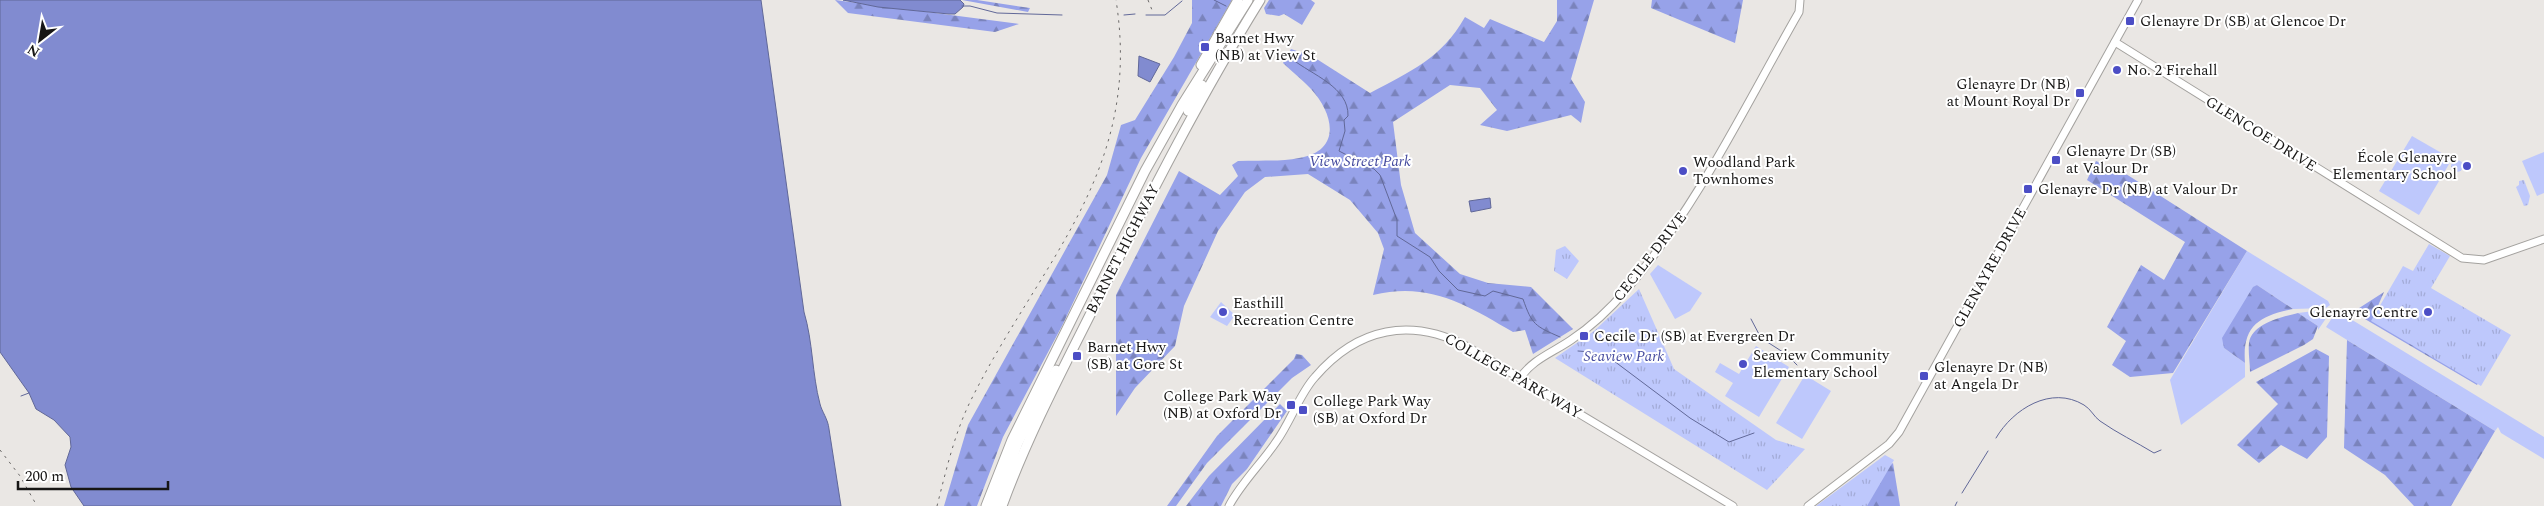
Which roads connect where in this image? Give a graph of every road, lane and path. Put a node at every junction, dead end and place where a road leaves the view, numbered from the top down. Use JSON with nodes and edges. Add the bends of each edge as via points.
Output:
{"nodes":[{"id":1,"x":1238,"y":0,"type":"edge"},
{"id":2,"x":1248,"y":0,"type":"edge"},
{"id":3,"x":1260,"y":0,"type":"edge"},
{"id":4,"x":1800,"y":0,"type":"edge"},
{"id":5,"x":2138,"y":0,"type":"edge"},
{"id":6,"x":2115,"y":42,"type":"junction"},
{"id":7,"x":1213,"y":57,"type":"junction"},
{"id":8,"x":1182,"y":105,"type":"junction"},
{"id":9,"x":2544,"y":239,"type":"edge"},
{"id":10,"x":1520,"y":378,"type":"junction"},
{"id":11,"x":1004,"y":502,"type":"edge"},
{"id":12,"x":1230,"y":504,"type":"edge"},
{"id":13,"x":986,"y":506,"type":"edge"},
{"id":14,"x":994,"y":506,"type":"edge"},
{"id":15,"x":1011,"y":506,"type":"edge"},
{"id":16,"x":1732,"y":506,"type":"edge"},
{"id":17,"x":1808,"y":506,"type":"edge"}],
"edges":[{"from":1,"to":8,"type":"main road","name":"BARNET HIGHWAY"},
{"from":2,"to":7,"type":"main road","name":"BARNET HIGHWAY"},
{"from":3,"to":11,"type":"main road","name":"BARNET HIGHWAY","via":[[1189,120],[1136,221],[1037,422]]},
{"from":4,"to":10,"type":"street","name":"CECILE DRIVE","via":[[1799,12],[1665,242],[1624,293],[1598,319],[1532,363]]},
{"from":5,"to":6,"type":"street","name":"GLENAYRE DRIVE"},
{"from":6,"to":9,"type":"street","name":"GLENCOE DRIVE","via":[[2462,258],[2484,260]]},
{"from":6,"to":17,"type":"street","name":"GLENAYRE DRIVE","via":[[1899,432],[1889,444]]},
{"from":7,"to":8,"type":"main road","name":"BARNET HIGHWAY"},
{"from":7,"to":14,"type":"main road","via":[[1206,78],[1018,444]]},
{"from":8,"to":13,"type":"main road","name":"BARNET HIGHWAY","via":[[1145,171],[1016,432]]},
{"from":10,"to":12,"type":"street","name":"COLLEGE PARK WAY","via":[[1436,332],[1409,329],[1364,339],[1341,353],[1314,377],[1277,441],[1237,490]]},
{"from":10,"to":16,"type":"street","name":"COLLEGE PARK WAY"},
{"from":11,"to":15,"type":"main road"}]}
